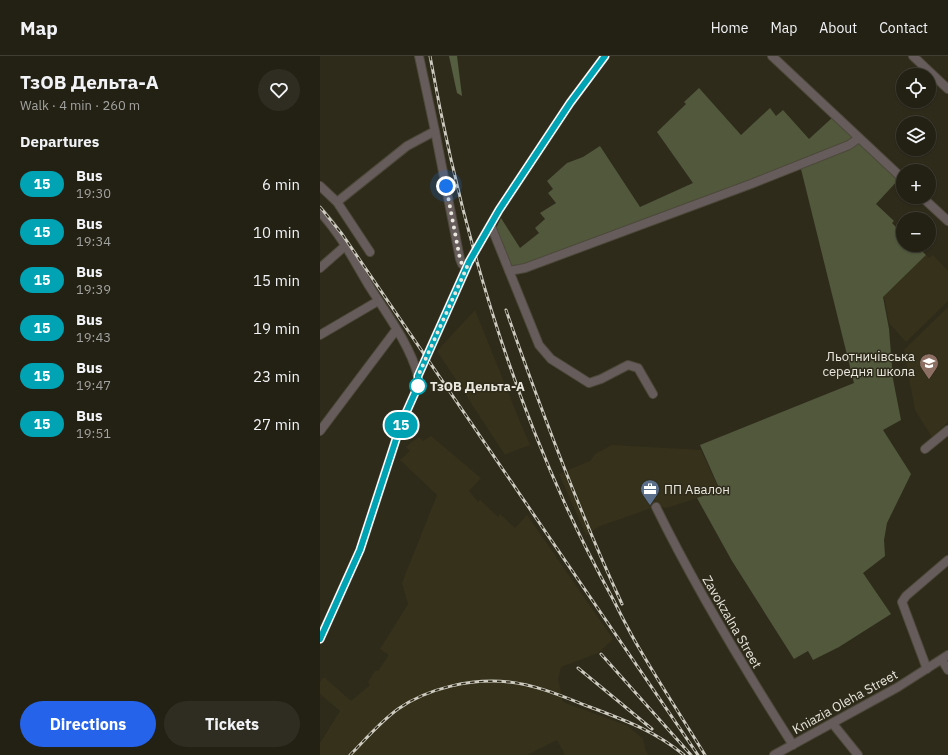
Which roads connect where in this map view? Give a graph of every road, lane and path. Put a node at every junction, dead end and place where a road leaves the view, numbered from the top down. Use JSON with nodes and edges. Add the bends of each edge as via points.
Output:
{"nodes":[{"id":1,"x":419,"y":56,"type":"edge"},
{"id":2,"x":605,"y":56,"type":"edge"},
{"id":3,"x":772,"y":56,"type":"edge"},
{"id":4,"x":913,"y":56,"type":"edge"},
{"id":5,"x":948,"y":89,"type":"edge"},
{"id":6,"x":435,"y":131,"type":"junction"},
{"id":7,"x":859,"y":138,"type":"junction"},
{"id":8,"x":896,"y":172,"type":"edge"},
{"id":9,"x":320,"y":186,"type":"edge"},
{"id":10,"x":337,"y":202,"type":"junction"},
{"id":11,"x":930,"y":204,"type":"edge"},
{"id":12,"x":321,"y":214,"type":"edge"},
{"id":13,"x":948,"y":221,"type":"edge"},
{"id":14,"x":491,"y":225,"type":"junction"},
{"id":15,"x":345,"y":246,"type":"junction"},
{"id":16,"x":370,"y":252,"type":"dead end"},
{"id":17,"x":468,"y":265,"type":"junction"},
{"id":18,"x":320,"y":268,"type":"edge"},
{"id":19,"x":509,"y":271,"type":"junction"},
{"id":20,"x":378,"y":301,"type":"junction"},
{"id":21,"x":396,"y":330,"type":"junction"},
{"id":22,"x":320,"y":335,"type":"edge"},
{"id":23,"x":418,"y":376,"type":"junction"},
{"id":24,"x":653,"y":394,"type":"dead end"},
{"id":25,"x":948,"y":430,"type":"edge"},
{"id":26,"x":320,"y":431,"type":"edge"},
{"id":27,"x":925,"y":449,"type":"dead end"},
{"id":28,"x":656,"y":507,"type":"dead end"},
{"id":29,"x":948,"y":560,"type":"edge"},
{"id":30,"x":320,"y":639,"type":"edge"},
{"id":31,"x":945,"y":657,"type":"edge"},
{"id":32,"x":927,"y":669,"type":"junction"},
{"id":33,"x":948,"y":670,"type":"edge"},
{"id":34,"x":832,"y":724,"type":"junction"},
{"id":35,"x":792,"y":745,"type":"junction"},
{"id":36,"x":774,"y":755,"type":"edge"},
{"id":37,"x":858,"y":755,"type":"edge"}],
"edges":[{"from":1,"to":6,"type":"street"},
{"from":2,"to":14,"type":"street","via":[[535,154]]},
{"from":3,"to":7,"type":"street"},
{"from":4,"to":5,"type":"street"},
{"from":6,"to":10,"type":"street","via":[[408,146]]},
{"from":6,"to":17,"type":"street","via":[[460,259],[462,264]]},
{"from":7,"to":8,"type":"street"},
{"from":7,"to":19,"type":"street","via":[[849,145],[751,184],[525,268]]},
{"from":9,"to":10,"type":"street"},
{"from":10,"to":16,"type":"street"},
{"from":11,"to":13,"type":"street"},
{"from":12,"to":15,"type":"street"},
{"from":14,"to":17,"type":"street"},
{"from":14,"to":19,"type":"street"},
{"from":15,"to":18,"type":"street"},
{"from":15,"to":20,"type":"street"},
{"from":17,"to":23,"type":"street"},
{"from":19,"to":24,"type":"street","via":[[538,345],[551,359],[589,383],[628,365],[638,368]]},
{"from":20,"to":21,"type":"street"},
{"from":20,"to":22,"type":"street"},
{"from":21,"to":23,"type":"street","via":[[415,365]]},
{"from":21,"to":26,"type":"street"},
{"from":23,"to":30,"type":"street","via":[[418,386],[401,424],[360,550]]},
{"from":25,"to":27,"type":"street"},
{"from":28,"to":35,"type":"street","name":"Zavokzalna Street","via":[[681,558],[738,658]]},
{"from":29,"to":32,"type":"street","via":[[902,602]]},
{"from":31,"to":32,"type":"street","name":"Kniazia Oleha Street"},
{"from":31,"to":33,"type":"street"},
{"from":32,"to":34,"type":"street","name":"Kniazia Oleha Street"},
{"from":34,"to":35,"type":"street","name":"Kniazia Oleha Street"},
{"from":34,"to":37,"type":"street"},
{"from":35,"to":36,"type":"street","name":"Kniazia Oleha Street"}]}
